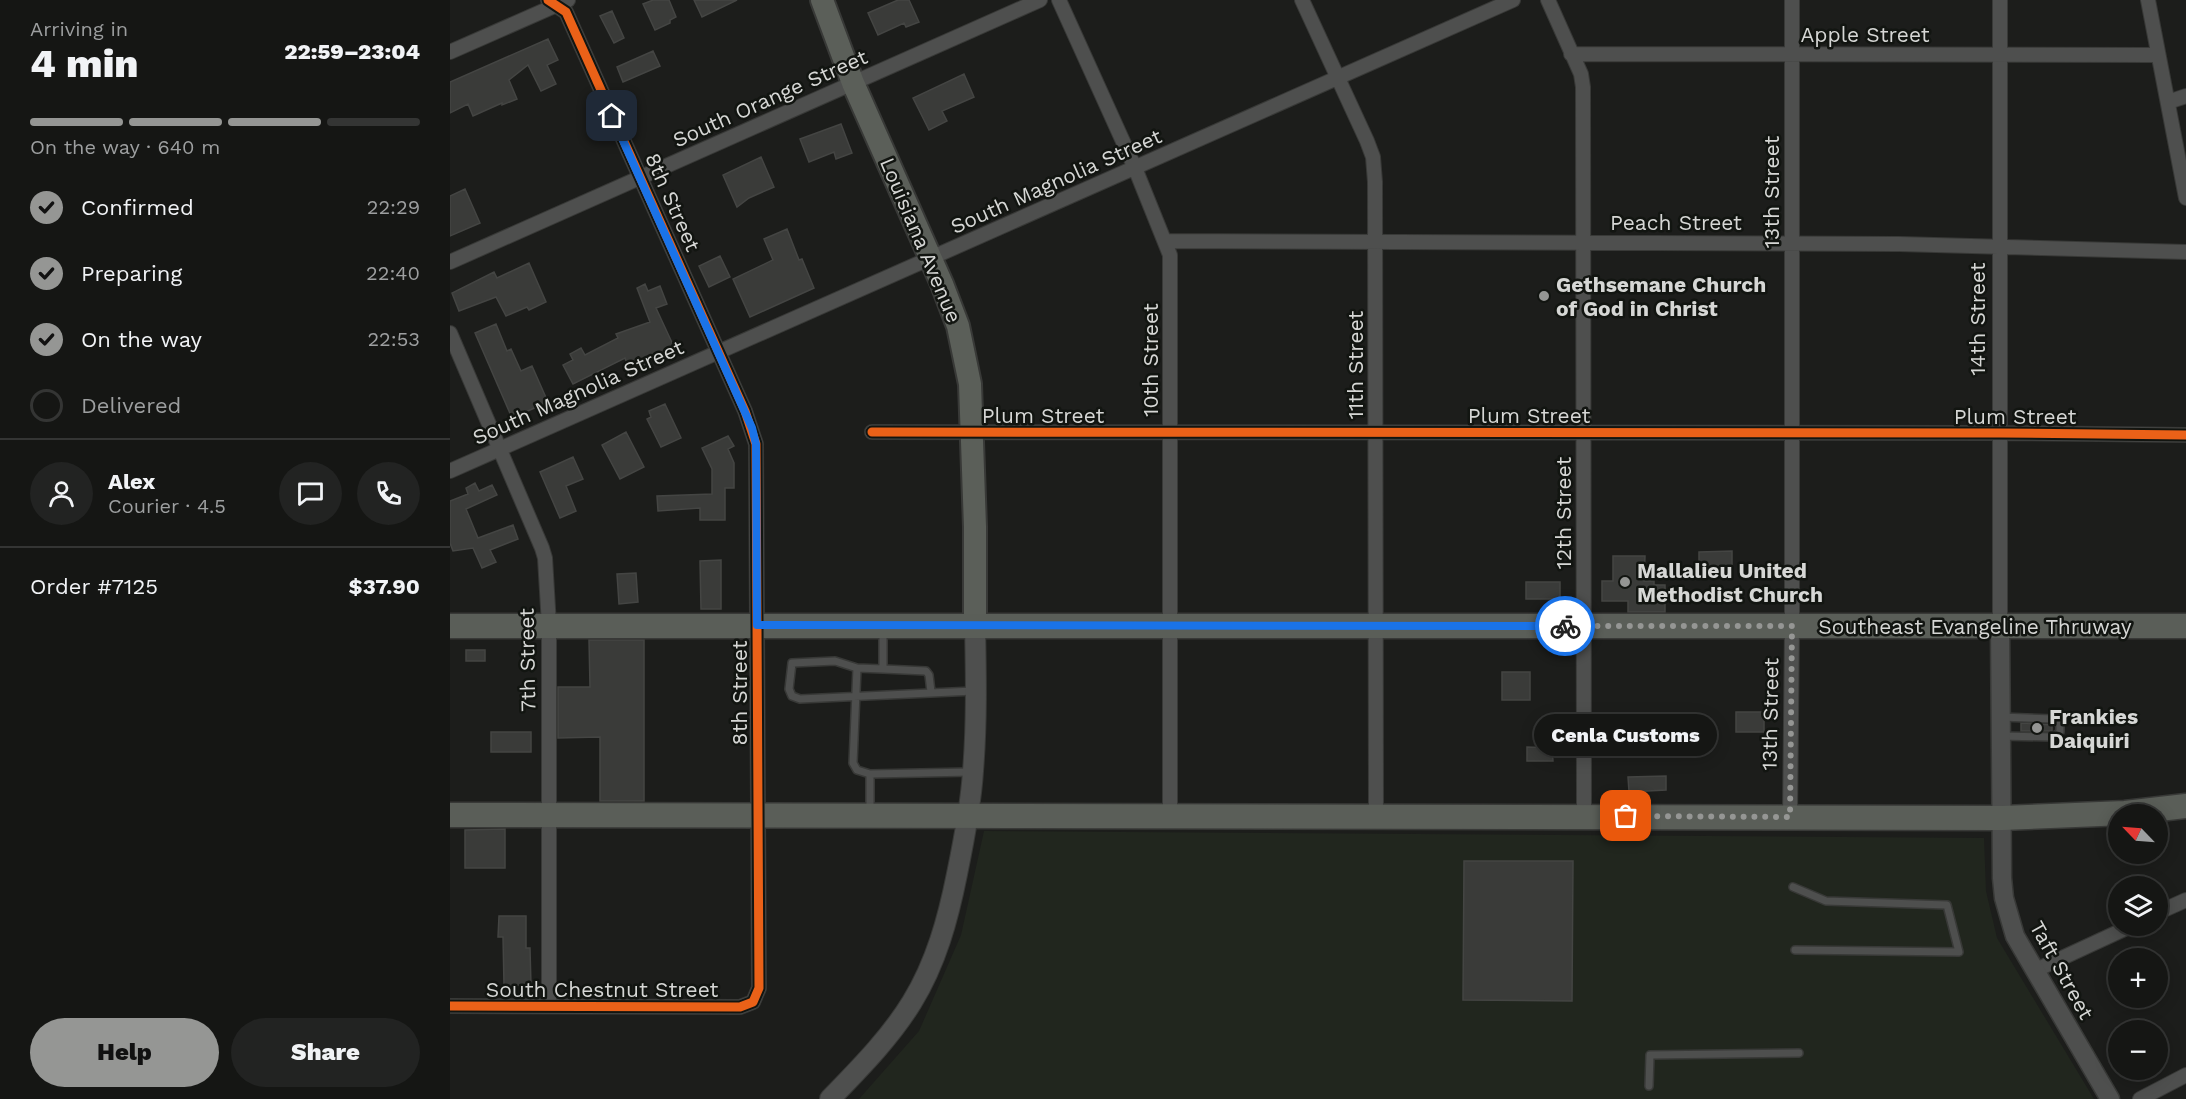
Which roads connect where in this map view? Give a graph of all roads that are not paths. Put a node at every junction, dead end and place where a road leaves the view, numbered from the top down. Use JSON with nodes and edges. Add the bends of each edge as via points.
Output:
{"nodes":[{"id":1,"x":822,"y":0,"type":"edge"},
{"id":2,"x":1040,"y":0,"type":"edge"},
{"id":3,"x":1059,"y":0,"type":"edge"},
{"id":4,"x":1302,"y":0,"type":"edge"},
{"id":5,"x":1513,"y":0,"type":"edge"},
{"id":6,"x":1548,"y":0,"type":"edge"},
{"id":7,"x":1792,"y":0,"type":"edge"},
{"id":8,"x":2000,"y":0,"type":"edge"},
{"id":9,"x":2148,"y":0,"type":"edge"},
{"id":10,"x":557,"y":2,"type":"edge"},
{"id":11,"x":450,"y":52,"type":"edge"},
{"id":12,"x":1571,"y":54,"type":"junction"},
{"id":13,"x":1793,"y":55,"type":"junction"},
{"id":14,"x":2158,"y":55,"type":"junction"},
{"id":15,"x":2000,"y":56,"type":"junction"},
{"id":16,"x":1338,"y":79,"type":"junction"},
{"id":17,"x":853,"y":84,"type":"junction"},
{"id":18,"x":2186,"y":96,"type":"edge"},
{"id":19,"x":2168,"y":102,"type":"junction"},
{"id":20,"x":1135,"y":168,"type":"junction"},
{"id":21,"x":640,"y":178,"type":"junction"},
{"id":22,"x":2186,"y":198,"type":"edge"},
{"id":23,"x":1165,"y":241,"type":"junction"},
{"id":24,"x":1376,"y":241,"type":"junction"},
{"id":25,"x":1583,"y":242,"type":"junction"},
{"id":26,"x":1792,"y":243,"type":"junction"},
{"id":27,"x":1999,"y":247,"type":"junction"},
{"id":28,"x":2186,"y":252,"type":"edge"},
{"id":29,"x":930,"y":259,"type":"junction"},
{"id":30,"x":450,"y":262,"type":"edge"},
{"id":31,"x":450,"y":333,"type":"edge"},
{"id":32,"x":717,"y":354,"type":"junction"},
{"id":33,"x":872,"y":432,"type":"dead end"},
{"id":34,"x":1170,"y":432,"type":"junction"},
{"id":35,"x":1376,"y":433,"type":"junction"},
{"id":36,"x":2000,"y":433,"type":"junction"},
{"id":37,"x":972,"y":434,"type":"junction"},
{"id":38,"x":1584,"y":434,"type":"junction"},
{"id":39,"x":1792,"y":434,"type":"junction"},
{"id":40,"x":2186,"y":435,"type":"edge"},
{"id":41,"x":499,"y":449,"type":"junction"},
{"id":42,"x":450,"y":471,"type":"edge"},
{"id":43,"x":549,"y":625,"type":"junction"},
{"id":44,"x":757,"y":625,"type":"junction"},
{"id":45,"x":883,"y":625,"type":"junction"},
{"id":46,"x":975,"y":625,"type":"junction"},
{"id":47,"x":1171,"y":625,"type":"junction"},
{"id":48,"x":450,"y":626,"type":"edge"},
{"id":49,"x":1377,"y":626,"type":"junction"},
{"id":50,"x":1584,"y":626,"type":"junction"},
{"id":51,"x":1792,"y":626,"type":"junction"},
{"id":52,"x":2000,"y":626,"type":"junction"},
{"id":53,"x":2186,"y":626,"type":"edge"},
{"id":54,"x":857,"y":668,"type":"junction"},
{"id":55,"x":883,"y":669,"type":"junction"},
{"id":56,"x":976,"y":690,"type":"junction"},
{"id":57,"x":931,"y":692,"type":"junction"},
{"id":58,"x":857,"y":696,"type":"junction"},
{"id":59,"x":2001,"y":727,"type":"junction"},
{"id":60,"x":973,"y":772,"type":"junction"},
{"id":61,"x":870,"y":774,"type":"junction"},
{"id":62,"x":2186,"y":806,"type":"edge"},
{"id":63,"x":450,"y":815,"type":"edge"},
{"id":64,"x":549,"y":816,"type":"junction"},
{"id":65,"x":758,"y":816,"type":"junction"},
{"id":66,"x":869,"y":816,"type":"junction"},
{"id":67,"x":967,"y":816,"type":"junction"},
{"id":68,"x":1584,"y":816,"type":"junction"},
{"id":69,"x":1170,"y":817,"type":"junction"},
{"id":70,"x":1376,"y":817,"type":"junction"},
{"id":71,"x":1790,"y":817,"type":"junction"},
{"id":72,"x":2002,"y":818,"type":"junction"},
{"id":73,"x":1793,"y":887,"type":"dead end"},
{"id":74,"x":2186,"y":900,"type":"edge"},
{"id":75,"x":2168,"y":909,"type":"edge"},
{"id":76,"x":2110,"y":936,"type":"edge"},
{"id":77,"x":1795,"y":950,"type":"dead end"},
{"id":78,"x":2034,"y":971,"type":"junction"},
{"id":79,"x":753,"y":1002,"type":"joint"},
{"id":80,"x":450,"y":1006,"type":"edge"},
{"id":81,"x":549,"y":1006,"type":"junction"},
{"id":82,"x":1799,"y":1053,"type":"dead end"},
{"id":83,"x":2186,"y":1075,"type":"edge"},
{"id":84,"x":1649,"y":1086,"type":"dead end"},
{"id":85,"x":830,"y":1099,"type":"edge"},
{"id":86,"x":2110,"y":1099,"type":"edge"},
{"id":87,"x":2140,"y":1099,"type":"edge"}],
"edges":[{"from":1,"to":17,"type":"main road","name":"Louisiana Avenue"},
{"from":2,"to":17,"type":"street","name":"South Orange Street"},
{"from":3,"to":20,"type":"street","name":"10th Street"},
{"from":4,"to":16,"type":"street","name":"11th Street"},
{"from":5,"to":16,"type":"street","name":"South Magnolia Street"},
{"from":6,"to":12,"type":"street","name":"12th Street"},
{"from":7,"to":13,"type":"street","name":"13th Street"},
{"from":8,"to":15,"type":"street","name":"14th Street"},
{"from":9,"to":14,"type":"street"},
{"from":10,"to":11,"type":"street"},
{"from":10,"to":21,"type":"street","name":"8th Street","via":[[566,12]]},
{"from":12,"to":13,"type":"street","name":"Apple Street"},
{"from":12,"to":25,"type":"street","name":"12th Street","via":[[1583,87]]},
{"from":13,"to":15,"type":"street","name":"Apple Street"},
{"from":13,"to":26,"type":"street","name":"13th Street"},
{"from":14,"to":15,"type":"street","name":"Apple Street"},
{"from":14,"to":19,"type":"street"},
{"from":15,"to":27,"type":"street","name":"14th Street"},
{"from":16,"to":20,"type":"street","name":"South Magnolia Street"},
{"from":16,"to":24,"type":"street","name":"11th Street","via":[[1372,158]]},
{"from":17,"to":21,"type":"street","name":"South Orange Street"},
{"from":17,"to":29,"type":"main road","name":"Louisiana Avenue"},
{"from":18,"to":19,"type":"street"},
{"from":19,"to":22,"type":"street"},
{"from":20,"to":23,"type":"street","name":"10th Street"},
{"from":20,"to":29,"type":"street","name":"South Magnolia Street"},
{"from":21,"to":30,"type":"street","name":"South Orange Street"},
{"from":21,"to":32,"type":"street","name":"8th Street"},
{"from":23,"to":24,"type":"street","name":"Peach Street"},
{"from":23,"to":34,"type":"street","name":"10th Street","via":[[1171,271]]},
{"from":24,"to":25,"type":"street","name":"Peach Street"},
{"from":24,"to":35,"type":"street","name":"11th Street"},
{"from":25,"to":26,"type":"street","name":"Peach Street"},
{"from":25,"to":38,"type":"street","name":"12th Street"},
{"from":26,"to":27,"type":"street","name":"Peach Street"},
{"from":26,"to":39,"type":"street","name":"13th Street"},
{"from":27,"to":28,"type":"street","name":"Peach Street"},
{"from":27,"to":36,"type":"street","name":"14th Street"},
{"from":29,"to":32,"type":"street","name":"South Magnolia Street"},
{"from":29,"to":37,"type":"main road","name":"Louisiana Avenue","via":[[963,346],[970,384]]},
{"from":31,"to":41,"type":"street","name":"7th Street"},
{"from":32,"to":41,"type":"street","name":"South Magnolia Street"},
{"from":32,"to":44,"type":"street","name":"8th Street","via":[[756,444]]},
{"from":33,"to":37,"type":"street","name":"Plum Street"},
{"from":34,"to":35,"type":"street","name":"Plum Street"},
{"from":34,"to":37,"type":"street","name":"Plum Street"},
{"from":34,"to":47,"type":"street","name":"10th Street"},
{"from":35,"to":38,"type":"street","name":"Plum Street"},
{"from":35,"to":49,"type":"street","name":"11th Street"},
{"from":36,"to":39,"type":"street","name":"Plum Street"},
{"from":36,"to":40,"type":"street","name":"Plum Street"},
{"from":36,"to":52,"type":"street","name":"14th Street"},
{"from":37,"to":46,"type":"main road","name":"Louisiana Avenue"},
{"from":38,"to":39,"type":"street","name":"Plum Street"},
{"from":38,"to":50,"type":"street","name":"12th Street"},
{"from":39,"to":51,"type":"street","name":"13th Street"},
{"from":41,"to":42,"type":"street","name":"South Magnolia Street"},
{"from":41,"to":43,"type":"street","name":"7th Street","via":[[545,558]]},
{"from":43,"to":44,"type":"highway","name":"Southeast Evangeline Thruway"},
{"from":43,"to":48,"type":"highway","name":"Southeast Evangeline Thruway"},
{"from":43,"to":64,"type":"street","name":"7th Street"},
{"from":44,"to":45,"type":"highway","name":"Southeast Evangeline Thruway"},
{"from":44,"to":65,"type":"street","name":"8th Street"},
{"from":45,"to":46,"type":"highway","name":"Southeast Evangeline Thruway"},
{"from":45,"to":55,"type":"lane"},
{"from":46,"to":47,"type":"highway","name":"Southeast Evangeline Thruway"},
{"from":46,"to":56,"type":"main road","name":"Louisiana Avenue"},
{"from":47,"to":49,"type":"highway","name":"Southeast Evangeline Thruway"},
{"from":47,"to":69,"type":"street","name":"10th Street"},
{"from":49,"to":50,"type":"highway","name":"Southeast Evangeline Thruway"},
{"from":49,"to":70,"type":"street","name":"11th Street"},
{"from":50,"to":51,"type":"highway","name":"Southeast Evangeline Thruway"},
{"from":50,"to":68,"type":"street","name":"12th Street"},
{"from":51,"to":52,"type":"highway","name":"Southeast Evangeline Thruway"},
{"from":51,"to":71,"type":"street","name":"13th Street"},
{"from":52,"to":53,"type":"highway","name":"Southeast Evangeline Thruway"},
{"from":52,"to":59,"type":"street","name":"14th Street"},
{"from":54,"to":55,"type":"lane"},
{"from":54,"to":58,"type":"lane"},
{"from":54,"to":58,"type":"lane","via":[[835,661],[792,663],[789,689],[792,696],[800,699]]},
{"from":55,"to":57,"type":"lane","via":[[926,671]]},
{"from":56,"to":57,"type":"lane"},
{"from":56,"to":60,"type":"main road","name":"Louisiana Avenue"},
{"from":57,"to":58,"type":"lane"},
{"from":58,"to":61,"type":"lane","via":[[853,763],[857,770]]},
{"from":59,"to":59,"type":"lane","via":[[2053,737],[2060,732],[2054,719]]},
{"from":59,"to":72,"type":"street","name":"14th Street"},
{"from":60,"to":61,"type":"lane"},
{"from":60,"to":67,"type":"main road","name":"Louisiana Avenue"},
{"from":61,"to":66,"type":"lane"},
{"from":62,"to":72,"type":"highway","via":[[2125,813]]},
{"from":63,"to":64,"type":"highway"},
{"from":64,"to":65,"type":"highway"},
{"from":64,"to":81,"type":"street","name":"7th Street"},
{"from":65,"to":66,"type":"highway"},
{"from":65,"to":79,"type":"street","name":"8th Street","via":[[759,987]]},
{"from":66,"to":67,"type":"highway"},
{"from":67,"to":69,"type":"highway"},
{"from":67,"to":85,"type":"main road","name":"Louisiana Avenue","via":[[953,892],[932,964],[897,1024]]},
{"from":68,"to":70,"type":"highway"},
{"from":68,"to":71,"type":"highway"},
{"from":69,"to":70,"type":"highway"},
{"from":71,"to":72,"type":"highway"},
{"from":72,"to":78,"type":"street","name":"Taft Street","via":[[2004,898],[2015,936]]},
{"from":73,"to":77,"type":"lane","via":[[1826,901],[1947,905],[1959,952]]},
{"from":74,"to":75,"type":"street"},
{"from":76,"to":78,"type":"street"},
{"from":78,"to":86,"type":"street","name":"Taft Street"},
{"from":79,"to":81,"type":"street","name":"South Chestnut Street","via":[[740,1007]]},
{"from":80,"to":81,"type":"street","name":"South Chestnut Street"},
{"from":82,"to":84,"type":"lane","via":[[1650,1055]]},
{"from":83,"to":87,"type":"street"}]}
